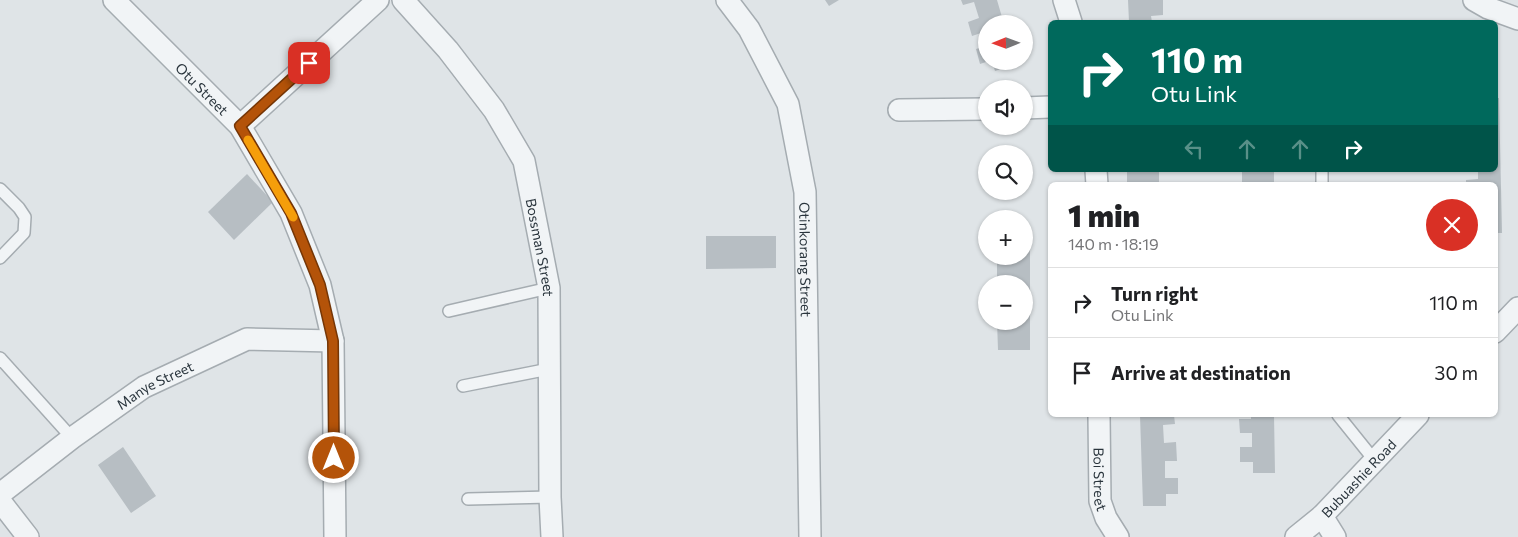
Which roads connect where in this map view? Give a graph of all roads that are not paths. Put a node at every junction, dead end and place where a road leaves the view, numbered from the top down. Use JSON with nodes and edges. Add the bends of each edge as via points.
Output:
{"nodes":[{"id":1,"x":114,"y":0,"type":"edge"},
{"id":2,"x":378,"y":0,"type":"edge"},
{"id":3,"x":404,"y":0,"type":"edge"},
{"id":4,"x":727,"y":0,"type":"edge"},
{"id":5,"x":1064,"y":0,"type":"edge"},
{"id":6,"x":1474,"y":0,"type":"edge"},
{"id":7,"x":1518,"y":19,"type":"edge"},
{"id":8,"x":1070,"y":20,"type":"edge"},
{"id":9,"x":1033,"y":108,"type":"edge"},
{"id":10,"x":1048,"y":108,"type":"edge"},
{"id":11,"x":978,"y":109,"type":"edge"},
{"id":12,"x":899,"y":110,"type":"dead end"},
{"id":13,"x":240,"y":126,"type":"junction"},
{"id":14,"x":0,"y":189,"type":"edge"},
{"id":15,"x":0,"y":258,"type":"edge"},
{"id":16,"x":550,"y":288,"type":"junction"},
{"id":17,"x":1518,"y":308,"type":"edge"},
{"id":18,"x":449,"y":311,"type":"dead end"},
{"id":19,"x":1498,"y":329,"type":"edge"},
{"id":20,"x":333,"y":341,"type":"junction"},
{"id":21,"x":0,"y":358,"type":"edge"},
{"id":22,"x":550,"y":369,"type":"junction"},
{"id":23,"x":462,"y":386,"type":"dead end"},
{"id":24,"x":1099,"y":417,"type":"edge"},
{"id":25,"x":1340,"y":417,"type":"edge"},
{"id":26,"x":1416,"y":417,"type":"edge"},
{"id":27,"x":72,"y":438,"type":"junction"},
{"id":28,"x":1375,"y":461,"type":"junction"},
{"id":29,"x":0,"y":494,"type":"edge"},
{"id":30,"x":468,"y":498,"type":"dead end"},
{"id":31,"x":550,"y":498,"type":"junction"},
{"id":32,"x":0,"y":501,"type":"edge"},
{"id":33,"x":1322,"y":516,"type":"junction"},
{"id":34,"x":28,"y":537,"type":"edge"},
{"id":35,"x":335,"y":537,"type":"edge"},
{"id":36,"x":552,"y":537,"type":"edge"},
{"id":37,"x":810,"y":537,"type":"edge"},
{"id":38,"x":1118,"y":537,"type":"edge"},
{"id":39,"x":1296,"y":537,"type":"edge"},
{"id":40,"x":1335,"y":537,"type":"edge"}],
"edges":[{"from":1,"to":13,"type":"street","name":"Otu Street"},
{"from":2,"to":13,"type":"street"},
{"from":3,"to":16,"type":"street","name":"Bossman Street","via":[[494,110],[524,161]]},
{"from":4,"to":37,"type":"street","name":"Otinkorang Street","via":[[748,29],[788,104],[805,192]]},
{"from":5,"to":8,"type":"street"},
{"from":6,"to":7,"type":"street"},
{"from":9,"to":10,"type":"street"},
{"from":11,"to":12,"type":"street"},
{"from":13,"to":20,"type":"street","name":"Otu Street","via":[[291,213],[320,285]]},
{"from":14,"to":15,"type":"lane","via":[[25,217],[24,233]]},
{"from":16,"to":18,"type":"lane"},
{"from":16,"to":22,"type":"street","name":"Bossman Street"},
{"from":17,"to":19,"type":"street"},
{"from":20,"to":27,"type":"street","name":"Manye Street","via":[[247,339],[144,387]]},
{"from":20,"to":35,"type":"street","name":"Otu Street"},
{"from":21,"to":27,"type":"lane"},
{"from":22,"to":23,"type":"lane"},
{"from":22,"to":31,"type":"street","name":"Bossman Street"},
{"from":24,"to":38,"type":"street","name":"Boi Street","via":[[1100,501]]},
{"from":25,"to":28,"type":"lane"},
{"from":26,"to":28,"type":"street","name":"Bubuashie Road"},
{"from":27,"to":29,"type":"street","name":"Manye Street"},
{"from":28,"to":33,"type":"street","name":"Bubuashie Road"},
{"from":30,"to":31,"type":"lane"},
{"from":31,"to":36,"type":"street","name":"Bossman Street"},
{"from":32,"to":34,"type":"street"},
{"from":33,"to":39,"type":"street","name":"Bubuashie Road"},
{"from":33,"to":40,"type":"street"}]}
